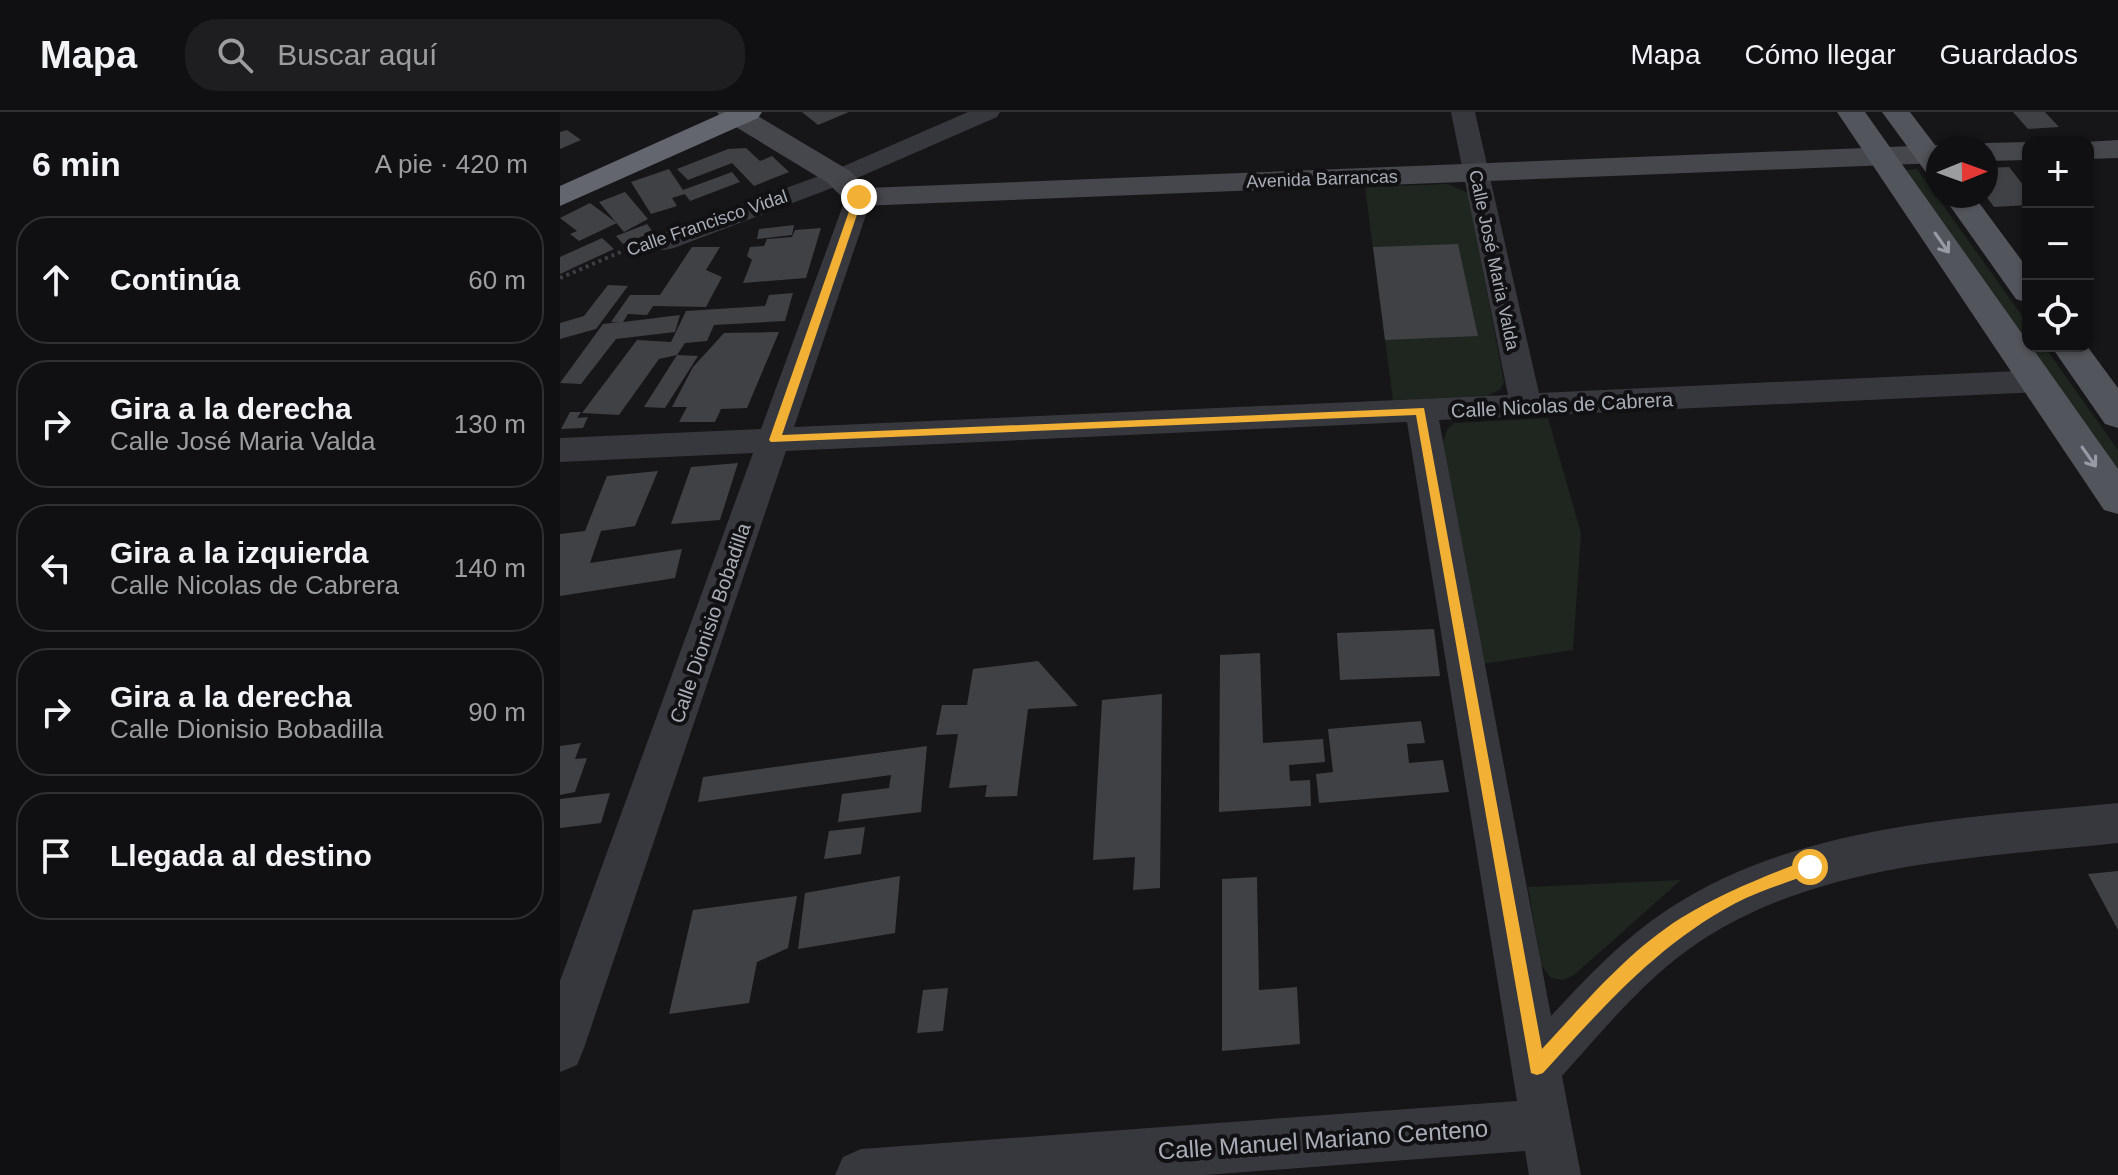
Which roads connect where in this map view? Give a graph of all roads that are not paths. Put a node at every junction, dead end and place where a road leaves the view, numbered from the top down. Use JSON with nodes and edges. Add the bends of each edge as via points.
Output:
{"nodes":[{"id":1,"x":703,"y":112,"type":"edge"},
{"id":2,"x":988,"y":112,"type":"edge"},
{"id":3,"x":1463,"y":112,"type":"edge"},
{"id":4,"x":1851,"y":112,"type":"edge"},
{"id":5,"x":1896,"y":112,"type":"edge"},
{"id":6,"x":739,"y":113,"type":"edge"},
{"id":7,"x":1926,"y":149,"type":"edge"},
{"id":8,"x":2118,"y":149,"type":"edge"},
{"id":9,"x":2094,"y":150,"type":"edge"},
{"id":10,"x":2022,"y":151,"type":"edge"},
{"id":11,"x":1998,"y":152,"type":"edge"},
{"id":12,"x":1881,"y":156,"type":"junction"},
{"id":13,"x":1926,"y":159,"type":"edge"},
{"id":14,"x":1475,"y":174,"type":"junction"},
{"id":15,"x":560,"y":175,"type":"edge"},
{"id":16,"x":849,"y":187,"type":"junction"},
{"id":17,"x":560,"y":197,"type":"edge"},
{"id":18,"x":1967,"y":208,"type":"edge"},
{"id":19,"x":664,"y":242,"type":"road end"},
{"id":20,"x":2022,"y":284,"type":"edge"},
{"id":21,"x":2072,"y":352,"type":"edge"},
{"id":22,"x":2037,"y":381,"type":"junction"},
{"id":23,"x":1526,"y":407,"type":"junction"},
{"id":24,"x":1421,"y":411,"type":"junction"},
{"id":25,"x":2118,"y":415,"type":"edge"},
{"id":26,"x":775,"y":440,"type":"junction"},
{"id":27,"x":560,"y":450,"type":"edge"},
{"id":28,"x":2118,"y":499,"type":"edge"},
{"id":29,"x":2118,"y":823,"type":"edge"},
{"id":30,"x":560,"y":1048,"type":"edge"},
{"id":31,"x":1537,"y":1067,"type":"junction"},
{"id":32,"x":1546,"y":1124,"type":"junction"},
{"id":33,"x":861,"y":1175,"type":"edge"},
{"id":34,"x":1555,"y":1175,"type":"edge"}],
"edges":[{"from":1,"to":15,"type":"highway"},
{"from":2,"to":16,"type":"street","name":"Calle Francisco Vidal"},
{"from":3,"to":14,"type":"street","name":"Calle José Maria Valda"},
{"from":4,"to":12,"type":"main road"},
{"from":5,"to":7,"type":"main road"},
{"from":6,"to":16,"type":"street"},
{"from":6,"to":17,"type":"highway"},
{"from":8,"to":9,"type":"street"},
{"from":10,"to":11,"type":"street"},
{"from":12,"to":13,"type":"street","name":"Avenida Barrancas"},
{"from":12,"to":14,"type":"street","name":"Avenida Barrancas"},
{"from":12,"to":22,"type":"main road","one_way":true},
{"from":14,"to":16,"type":"street","name":"Avenida Barrancas"},
{"from":14,"to":23,"type":"street","name":"Calle José Maria Valda"},
{"from":16,"to":19,"type":"street","name":"Calle Francisco Vidal"},
{"from":16,"to":26,"type":"street","name":"Calle Dionisio Bobadilla"},
{"from":18,"to":20,"type":"main road"},
{"from":21,"to":25,"type":"main road"},
{"from":22,"to":23,"type":"street","name":"Calle Nicolas de Cabrera"},
{"from":22,"to":28,"type":"main road","one_way":true},
{"from":23,"to":24,"type":"street","name":"Calle Nicolas de Cabrera"},
{"from":24,"to":26,"type":"street","name":"Calle Nicolas de Cabrera"},
{"from":24,"to":31,"type":"street"},
{"from":26,"to":27,"type":"street","name":"Calle Nicolas de Cabrera"},
{"from":26,"to":30,"type":"street","name":"Calle Dionisio Bobadilla"},
{"from":29,"to":31,"type":"street","via":[[1880,851],[1810,867],[1742,892],[1684,925],[1618,979]]},
{"from":31,"to":32,"type":"street"},
{"from":32,"to":33,"type":"street","name":"Calle Manuel Mariano Centeno"},
{"from":32,"to":34,"type":"street"}]}
